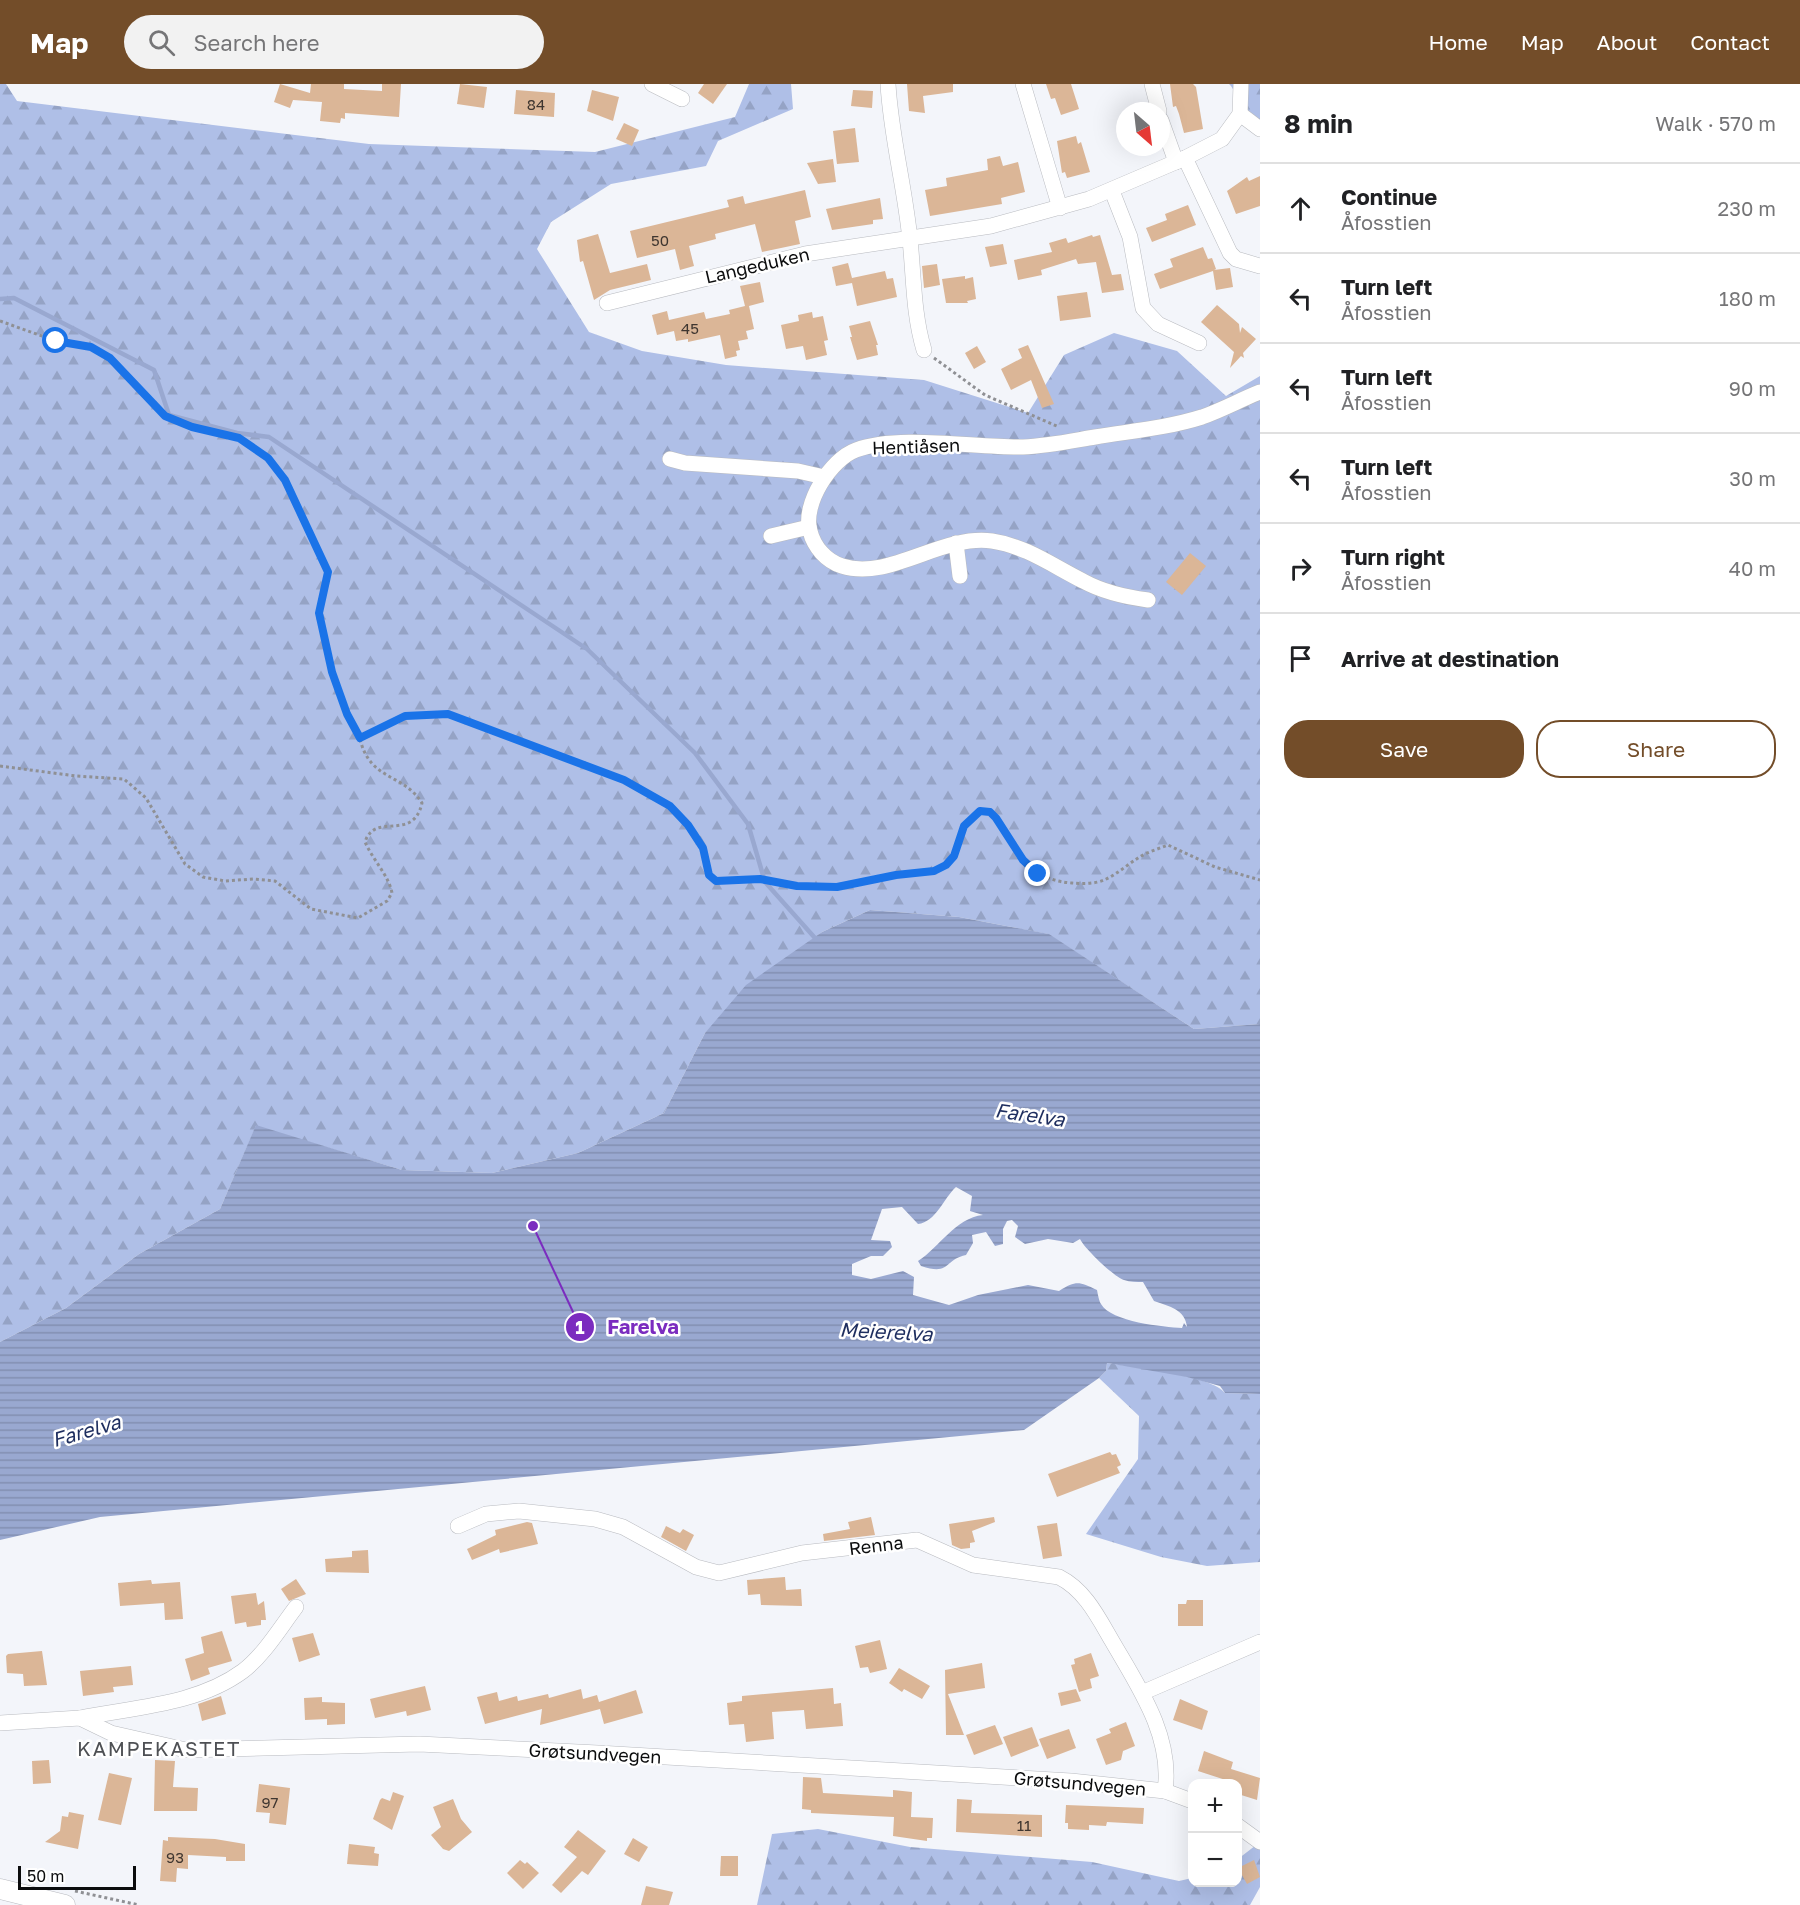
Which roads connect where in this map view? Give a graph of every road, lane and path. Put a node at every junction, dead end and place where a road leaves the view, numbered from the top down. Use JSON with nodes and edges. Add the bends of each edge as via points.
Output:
{"nodes":[{"id":1,"x":652,"y":84,"type":"edge"},
{"id":2,"x":888,"y":84,"type":"edge"},
{"id":3,"x":1023,"y":84,"type":"edge"},
{"id":4,"x":1152,"y":84,"type":"edge"},
{"id":5,"x":1241,"y":84,"type":"edge"},
{"id":6,"x":682,"y":99,"type":"dead end"},
{"id":7,"x":1157,"y":102,"type":"edge"},
{"id":8,"x":1240,"y":114,"type":"junction"},
{"id":9,"x":1260,"y":129,"type":"edge"},
{"id":10,"x":1170,"y":138,"type":"edge"},
{"id":11,"x":1181,"y":160,"type":"junction"},
{"id":12,"x":1112,"y":191,"type":"junction"},
{"id":13,"x":1060,"y":208,"type":"junction"},
{"id":14,"x":910,"y":238,"type":"junction"},
{"id":15,"x":1260,"y":266,"type":"edge"},
{"id":16,"x":607,"y":303,"type":"dead end"},
{"id":17,"x":0,"y":321,"type":"edge"},
{"id":18,"x":1198,"y":343,"type":"dead end"},
{"id":19,"x":924,"y":350,"type":"joint"},
{"id":20,"x":1260,"y":392,"type":"edge"},
{"id":21,"x":1062,"y":427,"type":"dead end"},
{"id":22,"x":670,"y":459,"type":"dead end"},
{"id":23,"x":824,"y":477,"type":"junction"},
{"id":24,"x":808,"y":527,"type":"junction"},
{"id":25,"x":771,"y":536,"type":"dead end"},
{"id":26,"x":956,"y":543,"type":"junction"},
{"id":27,"x":960,"y":576,"type":"dead end"},
{"id":28,"x":1148,"y":600,"type":"dead end"},
{"id":29,"x":360,"y":738,"type":"junction"},
{"id":30,"x":0,"y":766,"type":"edge"},
{"id":31,"x":1260,"y":880,"type":"edge"},
{"id":32,"x":458,"y":1526,"type":"dead end"},
{"id":33,"x":296,"y":1607,"type":"dead end"},
{"id":34,"x":1260,"y":1642,"type":"edge"},
{"id":35,"x":1144,"y":1692,"type":"junction"},
{"id":36,"x":80,"y":1718,"type":"junction"},
{"id":37,"x":0,"y":1723,"type":"edge"},
{"id":38,"x":1165,"y":1791,"type":"junction"},
{"id":39,"x":1188,"y":1800,"type":"edge"},
{"id":40,"x":1242,"y":1829,"type":"edge"},
{"id":41,"x":1260,"y":1842,"type":"edge"},
{"id":42,"x":0,"y":1889,"type":"edge"},
{"id":43,"x":65,"y":1905,"type":"edge"}],
"edges":[{"from":1,"to":6,"type":"street"},
{"from":2,"to":14,"type":"street"},
{"from":3,"to":13,"type":"street"},
{"from":4,"to":7,"type":"street"},
{"from":5,"to":8,"type":"street"},
{"from":8,"to":9,"type":"street"},
{"from":8,"to":11,"type":"street","name":"Langeduken","via":[[1222,138]]},
{"from":10,"to":11,"type":"street"},
{"from":11,"to":12,"type":"street","name":"Langeduken"},
{"from":11,"to":15,"type":"street","via":[[1230,253],[1236,259]]},
{"from":12,"to":13,"type":"street","name":"Langeduken"},
{"from":12,"to":18,"type":"street","via":[[1130,237],[1143,308],[1158,324]]},
{"from":13,"to":14,"type":"street","name":"Langeduken","via":[[991,226]]},
{"from":14,"to":16,"type":"street","name":"Langeduken","via":[[805,254]]},
{"from":14,"to":19,"type":"street","via":[[915,314]]},
{"from":17,"to":29,"type":"path","via":[[56,341],[91,347],[110,358],[165,416],[239,438],[268,458],[285,480],[328,572],[319,613],[332,672]]},
{"from":19,"to":21,"type":"path","via":[[985,395],[1018,412]]},
{"from":20,"to":23,"type":"street","name":"Hentiåsen","via":[[1200,417],[1157,428],[1052,445],[874,446],[844,455]]},
{"from":22,"to":23,"type":"street"},
{"from":23,"to":24,"type":"street","name":"Hentiåsen"},
{"from":24,"to":25,"type":"street"},
{"from":24,"to":26,"type":"street","via":[[821,553],[843,567],[880,566]]},
{"from":26,"to":27,"type":"street"},
{"from":26,"to":28,"type":"street","via":[[990,541],[1011,546],[1102,590]]},
{"from":29,"to":30,"type":"path","via":[[364,755],[372,765],[406,787],[422,803],[419,815],[409,824],[376,827],[369,832],[366,842],[390,882],[392,893],[387,901],[358,918],[311,909],[274,881],[203,877],[185,864],[146,798],[124,779]]},
{"from":29,"to":31,"type":"path","via":[[405,716],[448,714],[624,780],[670,806],[688,825],[703,848],[709,875],[716,881],[760,879],[797,886],[837,887],[934,871],[954,856],[964,826],[980,811],[990,812],[1023,860],[1038,874],[1055,882],[1103,881],[1140,856],[1168,845],[1215,867]]},
{"from":32,"to":35,"type":"street","name":"Renna","via":[[486,1514],[519,1511],[595,1519],[623,1527],[696,1567],[719,1573],[802,1553],[917,1540],[973,1565],[1067,1581],[1089,1604]]},
{"from":33,"to":36,"type":"street","via":[[251,1663],[226,1680],[166,1703]]},
{"from":34,"to":35,"type":"street"},
{"from":35,"to":38,"type":"street","name":"Renna","via":[[1164,1750]]},
{"from":36,"to":37,"type":"street","name":"Grøtsundvegen"},
{"from":36,"to":38,"type":"street","name":"Grøtsundvegen","via":[[111,1733],[186,1750],[419,1744],[1071,1781]]},
{"from":38,"to":39,"type":"street","name":"Grøtsundvegen"},
{"from":40,"to":41,"type":"street"},
{"from":42,"to":43,"type":"main road"}]}
